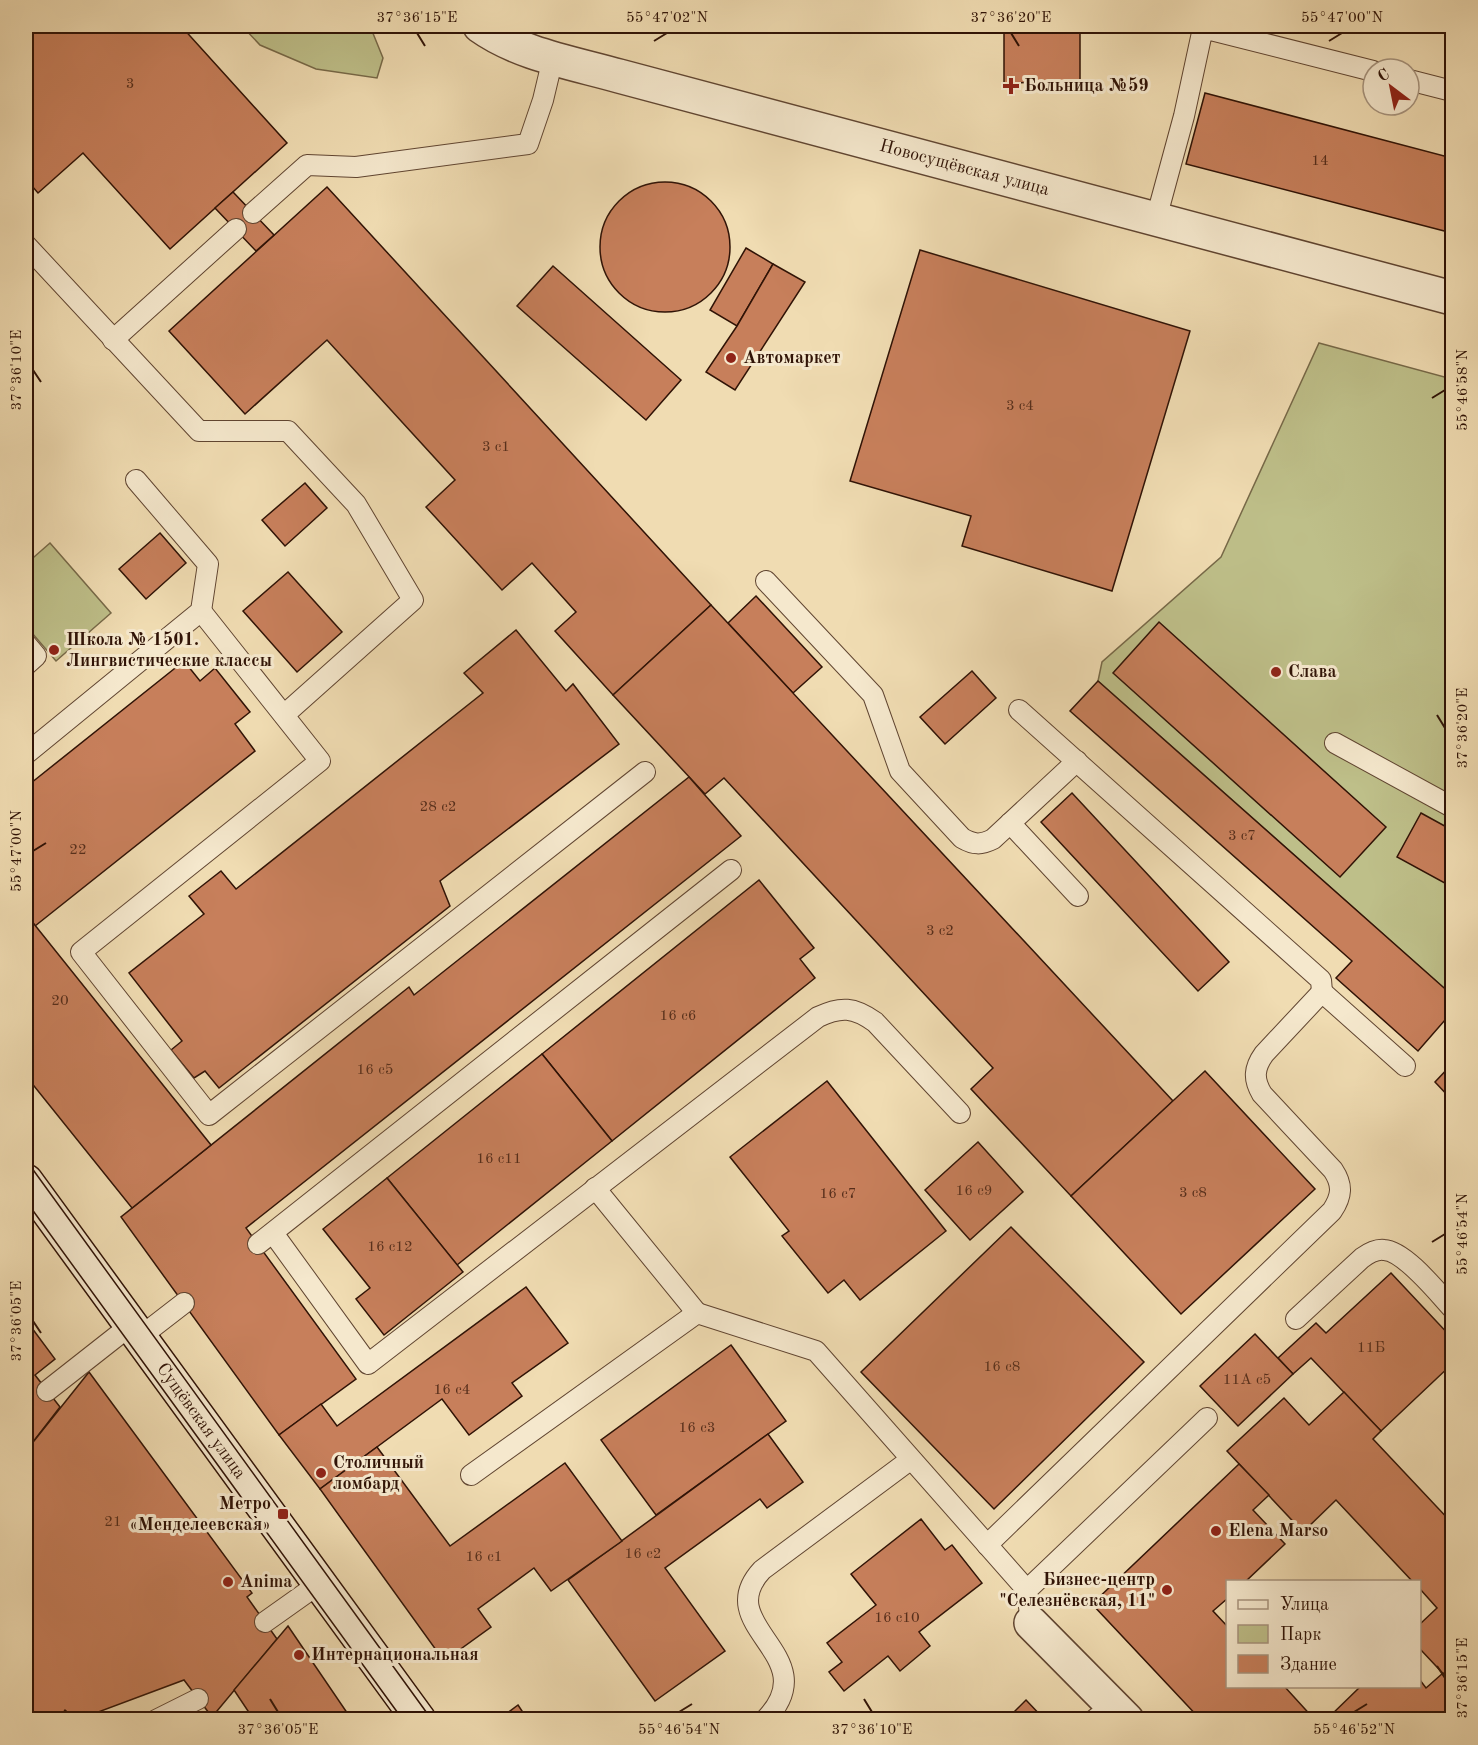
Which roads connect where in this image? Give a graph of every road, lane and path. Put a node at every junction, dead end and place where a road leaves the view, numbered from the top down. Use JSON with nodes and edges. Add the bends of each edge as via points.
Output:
{"nodes":[{"id":1,"x":480,"y":26,"type":"edge"},
{"id":2,"x":1203,"y":27,"type":"edge"},
{"id":3,"x":553,"y":58,"type":"junction"},
{"id":4,"x":1361,"y":68,"type":"edge"},
{"id":5,"x":1421,"y":83,"type":"edge"},
{"id":6,"x":1452,"y":91,"type":"edge"},
{"id":7,"x":253,"y":213,"type":"dead end"},
{"id":8,"x":1156,"y":219,"type":"junction"},
{"id":9,"x":236,"y":230,"type":"dead end"},
{"id":10,"x":26,"y":245,"type":"edge"},
{"id":11,"x":1452,"y":298,"type":"edge"},
{"id":12,"x":113,"y":340,"type":"junction"},
{"id":13,"x":136,"y":480,"type":"dead end"},
{"id":14,"x":766,"y":581,"type":"dead end"},
{"id":15,"x":201,"y":611,"type":"junction"},
{"id":16,"x":26,"y":644,"type":"edge"},
{"id":17,"x":26,"y":665,"type":"edge"},
{"id":18,"x":1018,"y":710,"type":"dead end"},
{"id":19,"x":284,"y":716,"type":"junction"},
{"id":20,"x":1335,"y":743,"type":"dead end"},
{"id":21,"x":26,"y":754,"type":"edge"},
{"id":22,"x":1077,"y":761,"type":"junction"},
{"id":23,"x":645,"y":772,"type":"dead end"},
{"id":24,"x":1452,"y":807,"type":"edge"},
{"id":25,"x":1010,"y":823,"type":"junction"},
{"id":26,"x":731,"y":870,"type":"dead end"},
{"id":27,"x":1078,"y":896,"type":"dead end"},
{"id":28,"x":1322,"y":992,"type":"junction"},
{"id":29,"x":1405,"y":1066,"type":"dead end"},
{"id":30,"x":960,"y":1113,"type":"dead end"},
{"id":31,"x":27,"y":1187,"type":"edge"},
{"id":32,"x":595,"y":1188,"type":"junction"},
{"id":33,"x":184,"y":1303,"type":"dead end"},
{"id":34,"x":1452,"y":1308,"type":"edge"},
{"id":35,"x":697,"y":1313,"type":"junction"},
{"id":36,"x":1296,"y":1319,"type":"dead end"},
{"id":37,"x":136,"y":1331,"type":"junction"},
{"id":38,"x":47,"y":1391,"type":"dead end"},
{"id":39,"x":1207,"y":1418,"type":"dead end"},
{"id":40,"x":910,"y":1460,"type":"junction"},
{"id":41,"x":471,"y":1475,"type":"dead end"},
{"id":42,"x":987,"y":1545,"type":"junction"},
{"id":43,"x":320,"y":1583,"type":"junction"},
{"id":44,"x":1028,"y":1590,"type":"junction"},
{"id":45,"x":265,"y":1622,"type":"dead end"},
{"id":46,"x":1030,"y":1623,"type":"joint"},
{"id":47,"x":198,"y":1699,"type":"dead end"},
{"id":48,"x":407,"y":1715,"type":"edge"},
{"id":49,"x":1111,"y":1715,"type":"edge"},
{"id":50,"x":156,"y":1719,"type":"edge"},
{"id":51,"x":765,"y":1719,"type":"edge"}],
"edges":[{"from":1,"to":3,"type":"street","name":"Новосущёвская улица"},
{"from":2,"to":4,"type":"lane"},
{"from":2,"to":8,"type":"lane"},
{"from":3,"to":7,"type":"lane","via":[[528,144],[356,167],[307,165]]},
{"from":3,"to":8,"type":"street","name":"Новосущёвская улица"},
{"from":5,"to":6,"type":"lane"},
{"from":8,"to":11,"type":"street","name":"Новосущёвская улица"},
{"from":9,"to":12,"type":"lane"},
{"from":10,"to":12,"type":"lane"},
{"from":12,"to":19,"type":"lane","via":[[199,431],[288,431],[356,504],[413,600]]},
{"from":13,"to":15,"type":"lane","via":[[208,564]]},
{"from":14,"to":25,"type":"lane","via":[[873,695],[900,771],[962,838],[972,844],[983,844]]},
{"from":15,"to":19,"type":"lane"},
{"from":15,"to":21,"type":"lane"},
{"from":16,"to":17,"type":"lane","via":[[36,656]]},
{"from":18,"to":22,"type":"lane"},
{"from":19,"to":23,"type":"lane","via":[[320,761],[81,952],[209,1115]]},
{"from":20,"to":24,"type":"lane"},
{"from":22,"to":25,"type":"lane"},
{"from":22,"to":28,"type":"lane","via":[[1321,980]]},
{"from":25,"to":27,"type":"lane"},
{"from":26,"to":32,"type":"lane","via":[[265,1238],[368,1364]]},
{"from":28,"to":29,"type":"lane"},
{"from":28,"to":42,"type":"lane","via":[[1264,1054],[1255,1074],[1262,1094],[1339,1180],[1341,1191],[1332,1211]]},
{"from":30,"to":32,"type":"lane","via":[[875,1022],[848,1009],[832,1011],[818,1017]]},
{"from":31,"to":37,"type":"street","name":"Сущёвская улица"},
{"from":32,"to":35,"type":"lane"},
{"from":33,"to":37,"type":"lane"},
{"from":34,"to":36,"type":"lane","via":[[1404,1259],[1384,1250],[1362,1258]]},
{"from":35,"to":40,"type":"lane","via":[[816,1351]]},
{"from":35,"to":41,"type":"lane"},
{"from":37,"to":38,"type":"lane"},
{"from":37,"to":43,"type":"street","name":"Сущёвская улица"},
{"from":39,"to":44,"type":"lane"},
{"from":40,"to":42,"type":"lane"},
{"from":40,"to":51,"type":"lane","via":[[752,1581],[747,1594],[748,1609],[782,1664],[784,1680],[782,1696]]},
{"from":42,"to":44,"type":"lane"},
{"from":43,"to":45,"type":"lane"},
{"from":43,"to":48,"type":"street","name":"Сущёвская улица"},
{"from":44,"to":46,"type":"lane"},
{"from":46,"to":49,"type":"street"},
{"from":47,"to":50,"type":"lane"}]}
